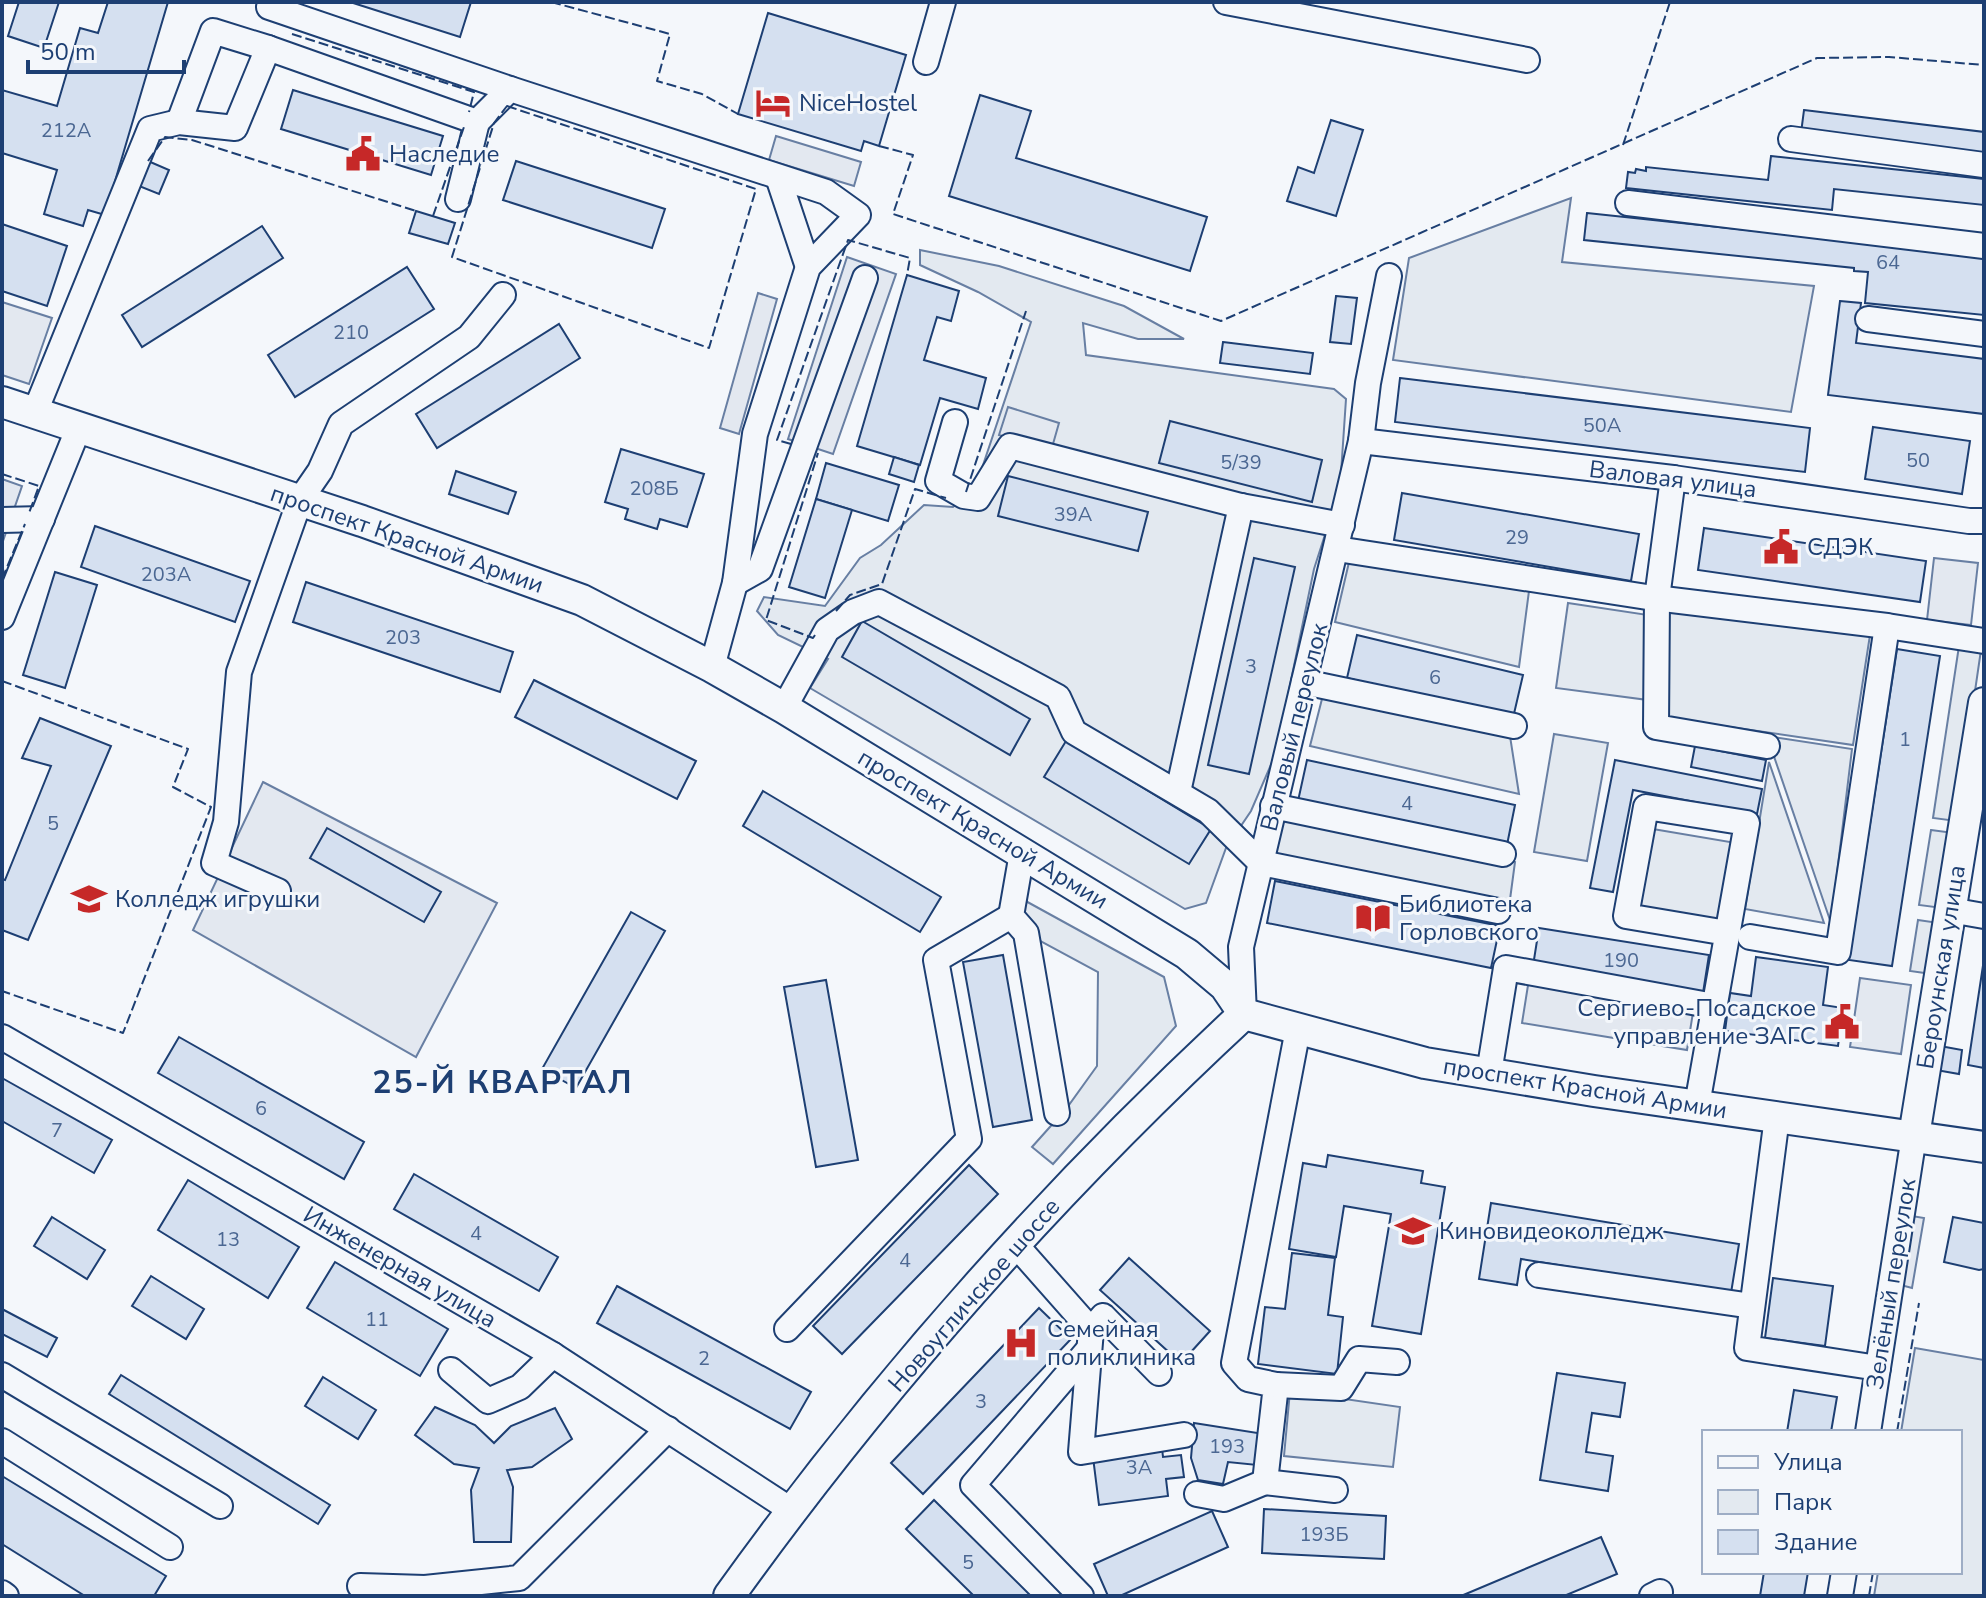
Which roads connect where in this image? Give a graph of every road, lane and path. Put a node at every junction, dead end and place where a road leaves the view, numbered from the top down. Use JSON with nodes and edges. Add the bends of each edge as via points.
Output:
{"nodes":[{"id":1,"x":943,"y":2,"type":"edge"},
{"id":2,"x":1226,"y":2,"type":"edge"},
{"id":3,"x":269,"y":7,"type":"dead end"},
{"id":4,"x":268,"y":48,"type":"junction"},
{"id":5,"x":1527,"y":60,"type":"dead end"},
{"id":6,"x":926,"y":62,"type":"dead end"},
{"id":7,"x":510,"y":89,"type":"junction"},
{"id":8,"x":179,"y":122,"type":"junction"},
{"id":9,"x":477,"y":122,"type":"junction"},
{"id":10,"x":1791,"y":139,"type":"dead end"},
{"id":11,"x":1984,"y":165,"type":"edge"},
{"id":12,"x":778,"y":177,"type":"junction"},
{"id":13,"x":458,"y":199,"type":"dead end"},
{"id":14,"x":1628,"y":203,"type":"dead end"},
{"id":15,"x":1984,"y":246,"type":"edge"},
{"id":16,"x":808,"y":267,"type":"junction"},
{"id":17,"x":1389,"y":276,"type":"dead end"},
{"id":18,"x":865,"y":278,"type":"dead end"},
{"id":19,"x":503,"y":295,"type":"dead end"},
{"id":20,"x":1868,"y":319,"type":"dead end"},
{"id":21,"x":1984,"y":334,"type":"edge"},
{"id":22,"x":2,"y":402,"type":"edge"},
{"id":23,"x":35,"y":412,"type":"junction"},
{"id":24,"x":955,"y":422,"type":"dead end"},
{"id":25,"x":79,"y":427,"type":"junction"},
{"id":26,"x":1361,"y":441,"type":"junction"},
{"id":27,"x":1673,"y":478,"type":"junction"},
{"id":28,"x":300,"y":500,"type":"junction"},
{"id":29,"x":1241,"y":506,"type":"junction"},
{"id":30,"x":42,"y":519,"type":"junction"},
{"id":31,"x":2,"y":520,"type":"edge"},
{"id":32,"x":1984,"y":521,"type":"edge"},
{"id":33,"x":1342,"y":525,"type":"junction"},
{"id":34,"x":1337,"y":549,"type":"junction"},
{"id":35,"x":735,"y":583,"type":"junction"},
{"id":36,"x":1657,"y":598,"type":"junction"},
{"id":37,"x":2,"y":617,"type":"edge"},
{"id":38,"x":1887,"y":626,"type":"junction"},
{"id":39,"x":1984,"y":641,"type":"edge"},
{"id":40,"x":712,"y":667,"type":"junction"},
{"id":41,"x":1304,"y":682,"type":"junction"},
{"id":42,"x":1984,"y":703,"type":"edge"},
{"id":43,"x":784,"y":708,"type":"junction"},
{"id":44,"x":1514,"y":726,"type":"dead end"},
{"id":45,"x":1767,"y":746,"type":"dead end"},
{"id":46,"x":1178,"y":792,"type":"junction"},
{"id":47,"x":1273,"y":806,"type":"junction"},
{"id":48,"x":1022,"y":853,"type":"junction"},
{"id":49,"x":1503,"y":854,"type":"dead end"},
{"id":50,"x":1261,"y":863,"type":"junction"},
{"id":51,"x":278,"y":891,"type":"dead end"},
{"id":52,"x":1950,"y":910,"type":"junction"},
{"id":53,"x":1498,"y":911,"type":"dead end"},
{"id":54,"x":1011,"y":916,"type":"junction"},
{"id":55,"x":1984,"y":916,"type":"edge"},
{"id":56,"x":1739,"y":935,"type":"junction"},
{"id":57,"x":1714,"y":1006,"type":"junction"},
{"id":58,"x":1244,"y":1014,"type":"junction"},
{"id":59,"x":1298,"y":1029,"type":"junction"},
{"id":60,"x":2,"y":1037,"type":"edge"},
{"id":61,"x":1489,"y":1073,"type":"junction"},
{"id":62,"x":1697,"y":1105,"type":"junction"},
{"id":63,"x":1057,"y":1113,"type":"dead end"},
{"id":64,"x":1777,"y":1117,"type":"junction"},
{"id":65,"x":1914,"y":1136,"type":"junction"},
{"id":66,"x":1984,"y":1147,"type":"edge"},
{"id":67,"x":1015,"y":1244,"type":"junction"},
{"id":68,"x":1539,"y":1275,"type":"dead end"},
{"id":69,"x":1752,"y":1306,"type":"junction"},
{"id":70,"x":787,"y":1329,"type":"dead end"},
{"id":71,"x":1090,"y":1340,"type":"junction"},
{"id":72,"x":553,"y":1355,"type":"junction"},
{"id":73,"x":1397,"y":1362,"type":"dead end"},
{"id":74,"x":1878,"y":1368,"type":"junction"},
{"id":75,"x":451,"y":1370,"type":"dead end"},
{"id":76,"x":1159,"y":1373,"type":"dead end"},
{"id":77,"x":2,"y":1375,"type":"edge"},
{"id":78,"x":1276,"y":1385,"type":"junction"},
{"id":79,"x":668,"y":1429,"type":"junction"},
{"id":80,"x":1868,"y":1430,"type":"edge"},
{"id":81,"x":1184,"y":1435,"type":"dead end"},
{"id":82,"x":2,"y":1441,"type":"edge"},
{"id":83,"x":1265,"y":1482,"type":"junction"},
{"id":84,"x":1335,"y":1490,"type":"dead end"},
{"id":85,"x":1197,"y":1494,"type":"dead end"},
{"id":86,"x":220,"y":1506,"type":"dead end"},
{"id":87,"x":791,"y":1510,"type":"junction"},
{"id":88,"x":170,"y":1547,"type":"dead end"},
{"id":89,"x":1844,"y":1574,"type":"edge"},
{"id":90,"x":360,"y":1586,"type":"dead end"},
{"id":91,"x":729,"y":1596,"type":"edge"},
{"id":92,"x":1081,"y":1596,"type":"edge"},
{"id":93,"x":1840,"y":1596,"type":"edge"}],
"edges":[{"from":1,"to":6,"type":"street"},
{"from":2,"to":5,"type":"street"},
{"from":3,"to":7,"type":"street"},
{"from":4,"to":8,"type":"street","via":[[235,128]]},
{"from":4,"to":8,"type":"street","via":[[213,31]]},
{"from":4,"to":9,"type":"street"},
{"from":7,"to":9,"type":"street"},
{"from":7,"to":12,"type":"street"},
{"from":8,"to":23,"type":"street","via":[[150,129]]},
{"from":9,"to":13,"type":"street"},
{"from":10,"to":11,"type":"street"},
{"from":12,"to":16,"type":"street"},
{"from":12,"to":16,"type":"street","via":[[826,192],[858,215]]},
{"from":14,"to":15,"type":"street"},
{"from":16,"to":35,"type":"street","via":[[755,434]]},
{"from":17,"to":26,"type":"street","name":"Валовый переулок"},
{"from":18,"to":35,"type":"street","via":[[760,569]]},
{"from":19,"to":28,"type":"street","via":[[469,337],[341,424]]},
{"from":20,"to":21,"type":"street"},
{"from":22,"to":23,"type":"main road","name":"проспект Красной Армии"},
{"from":23,"to":25,"type":"main road","name":"проспект Красной Армии"},
{"from":24,"to":29,"type":"street","via":[[938,481],[964,496],[978,498],[1010,446]]},
{"from":25,"to":28,"type":"main road","name":"проспект Красной Армии"},
{"from":25,"to":30,"type":"street"},
{"from":26,"to":27,"type":"street","name":"Валовая улица"},
{"from":26,"to":33,"type":"street","name":"Валовый переулок"},
{"from":27,"to":32,"type":"street","name":"Валовая улица"},
{"from":27,"to":36,"type":"street"},
{"from":28,"to":40,"type":"main road","name":"проспект Красной Армии","via":[[582,600]]},
{"from":28,"to":51,"type":"street","via":[[239,672],[226,822],[214,863]]},
{"from":29,"to":33,"type":"street"},
{"from":29,"to":46,"type":"street"},
{"from":30,"to":31,"type":"street"},
{"from":30,"to":37,"type":"street"},
{"from":33,"to":34,"type":"street","name":"Валовый переулок"},
{"from":34,"to":36,"type":"street"},
{"from":34,"to":41,"type":"street","name":"Валовый переулок"},
{"from":35,"to":40,"type":"street"},
{"from":36,"to":38,"type":"street"},
{"from":36,"to":45,"type":"street","via":[[1656,727]]},
{"from":38,"to":39,"type":"street"},
{"from":38,"to":56,"type":"street","via":[[1838,952]]},
{"from":40,"to":43,"type":"main road","name":"проспект Красной Армии"},
{"from":41,"to":44,"type":"street"},
{"from":41,"to":47,"type":"street","name":"Валовый переулок"},
{"from":42,"to":52,"type":"main road","name":"Бероунская улица"},
{"from":43,"to":46,"type":"street","via":[[827,630],[879,602],[1058,697],[1074,732]]},
{"from":43,"to":48,"type":"main road","name":"проспект Красной Армии"},
{"from":46,"to":50,"type":"street","via":[[1208,811]]},
{"from":47,"to":49,"type":"street"},
{"from":47,"to":50,"type":"street","name":"Валовый переулок"},
{"from":48,"to":54,"type":"street"},
{"from":48,"to":58,"type":"main road","name":"проспект Красной Армии","via":[[1187,954],[1225,986]]},
{"from":50,"to":53,"type":"street"},
{"from":50,"to":58,"type":"street","name":"Валовый переулок","via":[[1241,947]]},
{"from":52,"to":55,"type":"street"},
{"from":52,"to":65,"type":"main road","name":"Бероунская улица"},
{"from":54,"to":63,"type":"street","via":[[1026,933]]},
{"from":54,"to":70,"type":"street","via":[[936,960],[969,1139]]},
{"from":56,"to":56,"type":"street","via":[[1747,823],[1646,807],[1626,916]]},
{"from":56,"to":57,"type":"street"},
{"from":57,"to":61,"type":"street","via":[[1506,968]]},
{"from":57,"to":62,"type":"street"},
{"from":58,"to":59,"type":"main road","name":"проспект Красной Армии"},
{"from":58,"to":67,"type":"main road","name":"Новоугличское шоссе"},
{"from":59,"to":61,"type":"main road","name":"проспект Красной Армии","via":[[1425,1063]]},
{"from":59,"to":78,"type":"street","via":[[1234,1363],[1248,1379]]},
{"from":60,"to":72,"type":"street","name":"Инженерная улица"},
{"from":61,"to":62,"type":"main road","name":"проспект Красной Армии"},
{"from":62,"to":64,"type":"main road","name":"проспект Красной Армии"},
{"from":64,"to":65,"type":"main road","name":"проспект Красной Армии"},
{"from":64,"to":69,"type":"street"},
{"from":65,"to":66,"type":"main road","name":"проспект Красной Армии"},
{"from":65,"to":74,"type":"street","name":"Зелёный переулок"},
{"from":67,"to":71,"type":"street"},
{"from":67,"to":87,"type":"main road","name":"Новоугличское шоссе"},
{"from":68,"to":69,"type":"street"},
{"from":69,"to":74,"type":"street","via":[[1747,1348]]},
{"from":71,"to":76,"type":"street","via":[[1103,1316]]},
{"from":71,"to":81,"type":"street","via":[[1081,1452]]},
{"from":71,"to":92,"type":"street","via":[[973,1485]]},
{"from":72,"to":75,"type":"street","via":[[520,1387],[488,1401]]},
{"from":72,"to":79,"type":"street","name":"Инженерная улица"},
{"from":73,"to":78,"type":"street","via":[[1359,1359],[1341,1388]]},
{"from":74,"to":80,"type":"street","name":"Зелёный переулок"},
{"from":77,"to":86,"type":"street"},
{"from":78,"to":83,"type":"street"},
{"from":79,"to":87,"type":"street","name":"Инженерная улица"},
{"from":79,"to":90,"type":"street","via":[[519,1578],[425,1588]]},
{"from":82,"to":88,"type":"street"},
{"from":83,"to":84,"type":"street"},
{"from":83,"to":85,"type":"street","via":[[1224,1499]]},
{"from":87,"to":91,"type":"main road","name":"Новоугличское шоссе"},
{"from":89,"to":93,"type":"street"}]}
